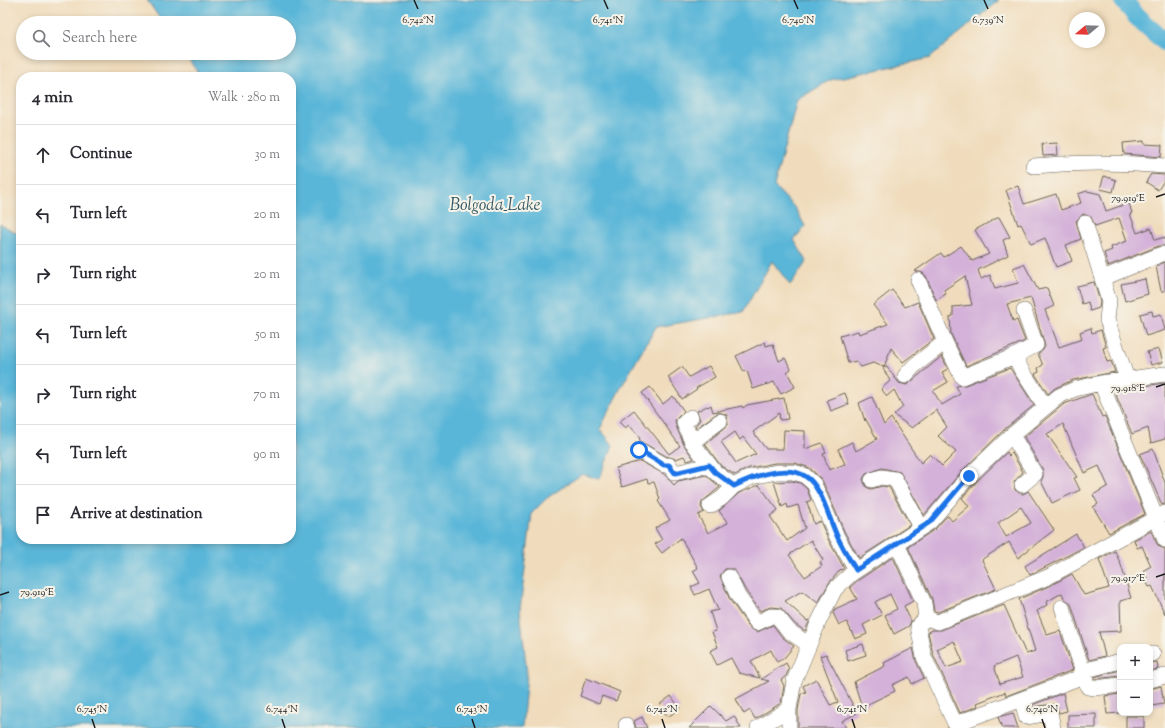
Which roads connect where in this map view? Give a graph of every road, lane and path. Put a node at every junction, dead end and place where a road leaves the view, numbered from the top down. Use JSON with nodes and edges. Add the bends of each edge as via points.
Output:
{"nodes":[{"id":1,"x":1033,"y":166,"type":"dead end"},
{"id":2,"x":1165,"y":166,"type":"edge"},
{"id":3,"x":1085,"y":224,"type":"dead end"},
{"id":4,"x":1162,"y":254,"type":"dead end"},
{"id":5,"x":1104,"y":278,"type":"junction"},
{"id":6,"x":918,"y":280,"type":"dead end"},
{"id":7,"x":1024,"y":311,"type":"dead end"},
{"id":8,"x":945,"y":342,"type":"junction"},
{"id":9,"x":1015,"y":356,"type":"junction"},
{"id":10,"x":1165,"y":374,"type":"edge"},
{"id":11,"x":905,"y":376,"type":"dead end"},
{"id":12,"x":1127,"y":379,"type":"junction"},
{"id":13,"x":1101,"y":383,"type":"junction"},
{"id":14,"x":1045,"y":406,"type":"junction"},
{"id":15,"x":691,"y":417,"type":"dead end"},
{"id":16,"x":720,"y":421,"type":"dead end"},
{"id":17,"x":1012,"y":435,"type":"junction"},
{"id":18,"x":692,"y":442,"type":"junction"},
{"id":19,"x":639,"y":450,"type":"dead end"},
{"id":20,"x":709,"y":465,"type":"junction"},
{"id":21,"x":872,"y":480,"type":"dead end"},
{"id":22,"x":1022,"y":485,"type":"dead end"},
{"id":23,"x":734,"y":486,"type":"junction"},
{"id":24,"x":710,"y":506,"type":"dead end"},
{"id":25,"x":1160,"y":516,"type":"edge"},
{"id":26,"x":921,"y":527,"type":"junction"},
{"id":27,"x":1165,"y":540,"type":"edge"},
{"id":28,"x":896,"y":544,"type":"junction"},
{"id":29,"x":856,"y":570,"type":"junction"},
{"id":30,"x":729,"y":577,"type":"dead end"},
{"id":31,"x":1062,"y":607,"type":"dead end"},
{"id":32,"x":926,"y":618,"type":"junction"},
{"id":33,"x":809,"y":645,"type":"junction"},
{"id":34,"x":1117,"y":662,"type":"edge"},
{"id":35,"x":1083,"y":674,"type":"junction"},
{"id":36,"x":1165,"y":676,"type":"edge"},
{"id":37,"x":1153,"y":679,"type":"edge"},
{"id":38,"x":1117,"y":685,"type":"edge"},
{"id":39,"x":1022,"y":699,"type":"junction"},
{"id":40,"x":789,"y":709,"type":"junction"},
{"id":41,"x":956,"y":726,"type":"edge"},
{"id":42,"x":758,"y":728,"type":"edge"},
{"id":43,"x":789,"y":728,"type":"edge"},
{"id":44,"x":1053,"y":728,"type":"edge"}],
"edges":[{"from":1,"to":2,"type":"street","via":[[1125,162]]},
{"from":3,"to":5,"type":"street"},
{"from":4,"to":5,"type":"street"},
{"from":5,"to":12,"type":"street","via":[[1109,301],[1107,320]]},
{"from":6,"to":8,"type":"street"},
{"from":7,"to":9,"type":"street","via":[[1036,345]]},
{"from":8,"to":9,"type":"street","via":[[962,377]]},
{"from":8,"to":11,"type":"street"},
{"from":9,"to":14,"type":"street"},
{"from":10,"to":12,"type":"street"},
{"from":12,"to":13,"type":"street"},
{"from":13,"to":14,"type":"street","via":[[1075,389]]},
{"from":13,"to":25,"type":"street"},
{"from":14,"to":17,"type":"street"},
{"from":15,"to":18,"type":"street","via":[[684,423]]},
{"from":16,"to":18,"type":"street"},
{"from":17,"to":22,"type":"street","via":[[1035,474]]},
{"from":17,"to":26,"type":"street","via":[[969,476],[930,522]]},
{"from":18,"to":20,"type":"street"},
{"from":19,"to":20,"type":"street","via":[[664,465],[669,465],[675,473]]},
{"from":20,"to":23,"type":"street"},
{"from":21,"to":26,"type":"street","via":[[881,477],[895,479]]},
{"from":23,"to":24,"type":"street"},
{"from":23,"to":29,"type":"street","via":[[751,477],[777,472],[804,475],[814,484],[837,537]]},
{"from":25,"to":27,"type":"street"},
{"from":25,"to":32,"type":"street","via":[[1048,577],[938,622]]},
{"from":26,"to":28,"type":"street"},
{"from":28,"to":29,"type":"street"},
{"from":28,"to":32,"type":"street","via":[[924,603]]},
{"from":29,"to":33,"type":"street","via":[[835,589]]},
{"from":30,"to":33,"type":"street","via":[[738,596],[757,623],[777,616],[789,631]]},
{"from":31,"to":35,"type":"street"},
{"from":32,"to":41,"type":"street","via":[[918,626],[924,657]]},
{"from":33,"to":40,"type":"street","via":[[794,681]]},
{"from":34,"to":35,"type":"street"},
{"from":35,"to":38,"type":"street","via":[[1088,687]]},
{"from":35,"to":39,"type":"street"},
{"from":36,"to":37,"type":"street"},
{"from":39,"to":41,"type":"street"},
{"from":39,"to":44,"type":"street","via":[[1026,717],[1050,713]]},
{"from":40,"to":42,"type":"street"},
{"from":40,"to":43,"type":"street"}]}
